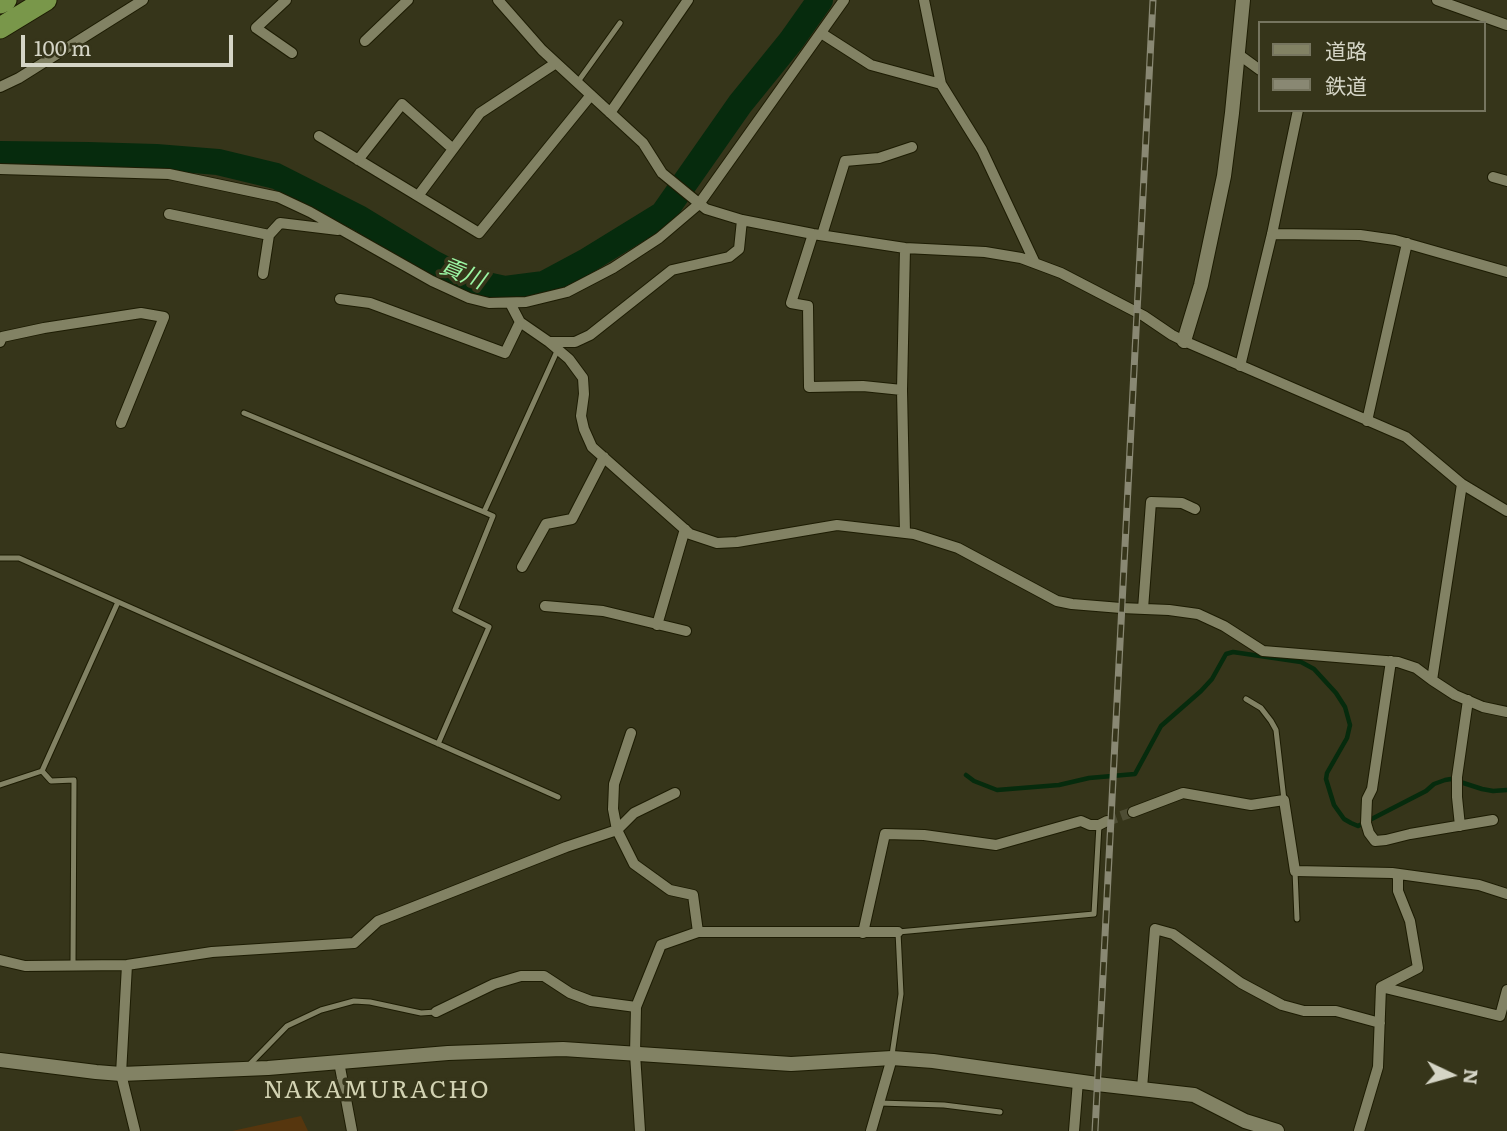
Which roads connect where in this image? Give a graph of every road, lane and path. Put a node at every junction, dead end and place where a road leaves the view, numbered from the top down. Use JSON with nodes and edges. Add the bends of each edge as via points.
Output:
{"nodes":[{"id":1,"x":6,"y":0,"type":"edge"},
{"id":2,"x":46,"y":0,"type":"edge"},
{"id":3,"x":143,"y":0,"type":"edge"},
{"id":4,"x":285,"y":0,"type":"edge"},
{"id":5,"x":408,"y":0,"type":"edge"},
{"id":6,"x":499,"y":0,"type":"edge"},
{"id":7,"x":688,"y":0,"type":"edge"},
{"id":8,"x":844,"y":0,"type":"edge"},
{"id":9,"x":925,"y":0,"type":"edge"},
{"id":10,"x":1243,"y":0,"type":"edge"},
{"id":11,"x":1437,"y":0,"type":"edge"},
{"id":12,"x":0,"y":3,"type":"edge"},
{"id":13,"x":620,"y":23,"type":"dead end"},
{"id":14,"x":1507,"y":25,"type":"edge"},
{"id":15,"x":0,"y":28,"type":"edge"},
{"id":16,"x":821,"y":33,"type":"junction"},
{"id":17,"x":365,"y":41,"type":"dead end"},
{"id":18,"x":292,"y":53,"type":"dead end"},
{"id":19,"x":1238,"y":54,"type":"junction"},
{"id":20,"x":556,"y":63,"type":"junction"},
{"id":21,"x":1258,"y":69,"type":"edge"},
{"id":22,"x":577,"y":83,"type":"junction"},
{"id":23,"x":941,"y":84,"type":"junction"},
{"id":24,"x":0,"y":87,"type":"edge"},
{"id":25,"x":591,"y":95,"type":"junction"},
{"id":26,"x":1298,"y":112,"type":"edge"},
{"id":27,"x":610,"y":113,"type":"junction"},
{"id":28,"x":319,"y":136,"type":"dead end"},
{"id":29,"x":912,"y":147,"type":"dead end"},
{"id":30,"x":453,"y":149,"type":"junction"},
{"id":31,"x":358,"y":160,"type":"junction"},
{"id":32,"x":0,"y":169,"type":"edge"},
{"id":33,"x":1493,"y":177,"type":"dead end"},
{"id":34,"x":1507,"y":181,"type":"edge"},
{"id":35,"x":418,"y":196,"type":"junction"},
{"id":36,"x":696,"y":201,"type":"junction"},
{"id":37,"x":169,"y":214,"type":"dead end"},
{"id":38,"x":742,"y":220,"type":"junction"},
{"id":39,"x":344,"y":231,"type":"junction"},
{"id":40,"x":817,"y":234,"type":"junction"},
{"id":41,"x":1272,"y":234,"type":"junction"},
{"id":42,"x":269,"y":235,"type":"junction"},
{"id":43,"x":1407,"y":243,"type":"junction"},
{"id":44,"x":905,"y":248,"type":"junction"},
{"id":45,"x":1035,"y":263,"type":"junction"},
{"id":46,"x":1507,"y":272,"type":"edge"},
{"id":47,"x":263,"y":274,"type":"dead end"},
{"id":48,"x":340,"y":299,"type":"dead end"},
{"id":49,"x":510,"y":303,"type":"junction"},
{"id":50,"x":520,"y":322,"type":"junction"},
{"id":51,"x":1184,"y":341,"type":"junction"},
{"id":52,"x":0,"y":342,"type":"edge"},
{"id":53,"x":554,"y":346,"type":"junction"},
{"id":54,"x":1240,"y":366,"type":"junction"},
{"id":55,"x":902,"y":390,"type":"junction"},
{"id":56,"x":244,"y":413,"type":"dead end"},
{"id":57,"x":1367,"y":421,"type":"junction"},
{"id":58,"x":121,"y":423,"type":"dead end"},
{"id":59,"x":604,"y":457,"type":"junction"},
{"id":60,"x":1462,"y":484,"type":"junction"},
{"id":61,"x":1195,"y":509,"type":"dead end"},
{"id":62,"x":1507,"y":511,"type":"edge"},
{"id":63,"x":484,"y":512,"type":"junction"},
{"id":64,"x":685,"y":529,"type":"junction"},
{"id":65,"x":905,"y":533,"type":"junction"},
{"id":66,"x":0,"y":558,"type":"edge"},
{"id":67,"x":522,"y":567,"type":"dead end"},
{"id":68,"x":118,"y":602,"type":"junction"},
{"id":69,"x":545,"y":606,"type":"dead end"},
{"id":70,"x":1143,"y":609,"type":"junction"},
{"id":71,"x":657,"y":625,"type":"junction"},
{"id":72,"x":686,"y":631,"type":"dead end"},
{"id":73,"x":1391,"y":661,"type":"junction"},
{"id":74,"x":1432,"y":680,"type":"junction"},
{"id":75,"x":1246,"y":699,"type":"dead end"},
{"id":76,"x":1468,"y":700,"type":"junction"},
{"id":77,"x":1507,"y":712,"type":"edge"},
{"id":78,"x":631,"y":733,"type":"dead end"},
{"id":79,"x":438,"y":744,"type":"junction"},
{"id":80,"x":42,"y":771,"type":"junction"},
{"id":81,"x":0,"y":785,"type":"edge"},
{"id":82,"x":675,"y":793,"type":"dead end"},
{"id":83,"x":558,"y":797,"type":"dead end"},
{"id":84,"x":1284,"y":800,"type":"junction"},
{"id":85,"x":1133,"y":812,"type":"tunnel mouth"},
{"id":86,"x":1493,"y":820,"type":"dead end"},
{"id":87,"x":1103,"y":823,"type":"joint"},
{"id":88,"x":1460,"y":826,"type":"junction"},
{"id":89,"x":617,"y":830,"type":"junction"},
{"id":90,"x":1296,"y":871,"type":"junction"},
{"id":91,"x":1398,"y":874,"type":"junction"},
{"id":92,"x":1507,"y":894,"type":"edge"},
{"id":93,"x":1297,"y":919,"type":"dead end"},
{"id":94,"x":698,"y":932,"type":"junction"},
{"id":95,"x":898,"y":932,"type":"junction"},
{"id":96,"x":863,"y":933,"type":"junction"},
{"id":97,"x":0,"y":960,"type":"edge"},
{"id":98,"x":74,"y":965,"type":"junction"},
{"id":99,"x":127,"y":965,"type":"junction"},
{"id":100,"x":1381,"y":987,"type":"junction"},
{"id":101,"x":1507,"y":989,"type":"edge"},
{"id":102,"x":636,"y":1007,"type":"junction"},
{"id":103,"x":436,"y":1012,"type":"joint"},
{"id":104,"x":1380,"y":1023,"type":"junction"},
{"id":105,"x":635,"y":1054,"type":"junction"},
{"id":106,"x":892,"y":1058,"type":"junction"},
{"id":107,"x":0,"y":1060,"type":"edge"},
{"id":108,"x":339,"y":1062,"type":"junction"},
{"id":109,"x":245,"y":1069,"type":"junction"},
{"id":110,"x":121,"y":1074,"type":"junction"},
{"id":111,"x":1078,"y":1081,"type":"junction"},
{"id":112,"x":1142,"y":1088,"type":"junction"},
{"id":113,"x":879,"y":1103,"type":"junction"},
{"id":114,"x":1000,"y":1112,"type":"dead end"},
{"id":115,"x":135,"y":1131,"type":"edge"},
{"id":116,"x":352,"y":1131,"type":"edge"},
{"id":117,"x":640,"y":1131,"type":"edge"},
{"id":118,"x":871,"y":1131,"type":"edge"},
{"id":119,"x":1074,"y":1131,"type":"edge"},
{"id":120,"x":1277,"y":1131,"type":"edge"},
{"id":121,"x":1359,"y":1131,"type":"edge"}],
"edges":[{"from":1,"to":12,"type":"highway"},
{"from":2,"to":15,"type":"highway"},
{"from":3,"to":24,"type":"street"},
{"from":4,"to":18,"type":"street","via":[[256,28]]},
{"from":5,"to":17,"type":"street"},
{"from":6,"to":20,"type":"street"},
{"from":7,"to":27,"type":"street"},
{"from":8,"to":16,"type":"street"},
{"from":9,"to":23,"type":"street"},
{"from":10,"to":19,"type":"street"},
{"from":11,"to":14,"type":"street"},
{"from":13,"to":22,"type":"lane"},
{"from":16,"to":23,"type":"street","via":[[871,65]]},
{"from":16,"to":36,"type":"street"},
{"from":19,"to":21,"type":"street"},
{"from":19,"to":51,"type":"street","via":[[1224,176]]},
{"from":20,"to":22,"type":"street"},
{"from":20,"to":30,"type":"street","via":[[480,113]]},
{"from":22,"to":25,"type":"street"},
{"from":23,"to":45,"type":"street","via":[[982,150]]},
{"from":25,"to":27,"type":"street"},
{"from":25,"to":35,"type":"street","via":[[479,233]]},
{"from":26,"to":41,"type":"street"},
{"from":27,"to":36,"type":"street","via":[[643,143],[662,173]]},
{"from":28,"to":31,"type":"street"},
{"from":29,"to":40,"type":"street","via":[[879,158],[845,161]]},
{"from":30,"to":31,"type":"street","via":[[402,104]]},
{"from":30,"to":35,"type":"street"},
{"from":31,"to":35,"type":"street"},
{"from":32,"to":39,"type":"street","via":[[169,174],[278,197]]},
{"from":33,"to":34,"type":"street"},
{"from":36,"to":38,"type":"street","via":[[706,209]]},
{"from":36,"to":49,"type":"street","via":[[659,238],[613,268],[567,292]]},
{"from":37,"to":42,"type":"street"},
{"from":38,"to":40,"type":"street"},
{"from":38,"to":53,"type":"street","via":[[739,249],[729,257],[671,270],[590,335]]},
{"from":39,"to":42,"type":"street","via":[[280,223]]},
{"from":39,"to":49,"type":"street","via":[[469,298]]},
{"from":40,"to":44,"type":"street"},
{"from":40,"to":55,"type":"street","via":[[791,303],[808,306],[809,387]]},
{"from":41,"to":43,"type":"street","via":[[1360,234]]},
{"from":41,"to":54,"type":"street"},
{"from":42,"to":47,"type":"street"},
{"from":43,"to":46,"type":"street"},
{"from":43,"to":57,"type":"street"},
{"from":44,"to":45,"type":"street","via":[[985,252]]},
{"from":44,"to":55,"type":"street"},
{"from":45,"to":51,"type":"street"},
{"from":48,"to":50,"type":"street","via":[[370,303],[505,353]]},
{"from":49,"to":50,"type":"street"},
{"from":50,"to":53,"type":"street"},
{"from":51,"to":54,"type":"street"},
{"from":52,"to":58,"type":"street","via":[[2,337],[44,328],[141,313],[164,317]]},
{"from":53,"to":59,"type":"street","via":[[583,378],[584,429],[592,447]]},
{"from":53,"to":63,"type":"lane"},
{"from":54,"to":57,"type":"street"},
{"from":55,"to":65,"type":"street"},
{"from":56,"to":63,"type":"lane"},
{"from":57,"to":60,"type":"street","via":[[1406,437]]},
{"from":59,"to":64,"type":"street"},
{"from":59,"to":67,"type":"street","via":[[572,519],[546,524]]},
{"from":60,"to":62,"type":"street"},
{"from":60,"to":74,"type":"street"},
{"from":61,"to":70,"type":"street","via":[[1182,503],[1151,502]]},
{"from":63,"to":79,"type":"lane","via":[[494,516],[455,610],[489,627]]},
{"from":64,"to":65,"type":"street","via":[[717,543],[836,525]]},
{"from":64,"to":71,"type":"street"},
{"from":65,"to":70,"type":"street","via":[[957,548],[1057,601]]},
{"from":66,"to":68,"type":"lane","via":[[19,558]]},
{"from":68,"to":79,"type":"lane"},
{"from":68,"to":80,"type":"lane"},
{"from":69,"to":71,"type":"street","via":[[603,611]]},
{"from":70,"to":73,"type":"street","via":[[1198,614],[1263,651]]},
{"from":71,"to":72,"type":"street"},
{"from":73,"to":74,"type":"street","via":[[1416,668]]},
{"from":73,"to":88,"type":"street","via":[[1367,799],[1370,833],[1375,841],[1387,841]]},
{"from":74,"to":76,"type":"street"},
{"from":75,"to":84,"type":"lane","via":[[1261,708],[1276,730]]},
{"from":76,"to":77,"type":"street"},
{"from":76,"to":88,"type":"street","via":[[1457,777]]},
{"from":78,"to":89,"type":"street","via":[[614,784]]},
{"from":79,"to":83,"type":"lane"},
{"from":80,"to":81,"type":"lane"},
{"from":80,"to":98,"type":"lane","via":[[51,781],[74,780]]},
{"from":82,"to":89,"type":"street","via":[[634,813]]},
{"from":84,"to":85,"type":"street","via":[[1251,805],[1183,793]]},
{"from":84,"to":90,"type":"street"},
{"from":86,"to":88,"type":"street"},
{"from":87,"to":95,"type":"lane","via":[[1094,914]]},
{"from":87,"to":96,"type":"street","via":[[1081,821],[996,845],[885,834]]},
{"from":89,"to":94,"type":"street","via":[[634,864],[670,890],[693,895]]},
{"from":89,"to":99,"type":"street","via":[[378,921],[354,943],[212,952]]},
{"from":90,"to":91,"type":"street"},
{"from":90,"to":93,"type":"lane"},
{"from":91,"to":92,"type":"street","via":[[1479,885]]},
{"from":91,"to":100,"type":"street","via":[[1398,891],[1410,921],[1418,968]]},
{"from":94,"to":96,"type":"street"},
{"from":94,"to":102,"type":"street","via":[[662,945]]},
{"from":95,"to":96,"type":"street"},
{"from":95,"to":106,"type":"lane","via":[[901,994]]},
{"from":97,"to":98,"type":"street","via":[[25,966]]},
{"from":98,"to":99,"type":"street"},
{"from":99,"to":110,"type":"street"},
{"from":100,"to":101,"type":"street","via":[[1500,1016]]},
{"from":100,"to":104,"type":"street"},
{"from":102,"to":103,"type":"street","via":[[591,1001],[544,976],[521,976]]},
{"from":102,"to":105,"type":"street"},
{"from":103,"to":109,"type":"lane","via":[[354,1000],[287,1026]]},
{"from":104,"to":112,"type":"street","via":[[1336,1011],[1304,1011],[1282,1005],[1241,983],[1173,934],[1155,929]]},
{"from":104,"to":121,"type":"street","via":[[1378,1067]]},
{"from":105,"to":106,"type":"street","via":[[791,1064]]},
{"from":105,"to":108,"type":"street","via":[[563,1049]]},
{"from":105,"to":117,"type":"street"},
{"from":106,"to":111,"type":"street"},
{"from":106,"to":113,"type":"street"},
{"from":107,"to":110,"type":"street"},
{"from":108,"to":109,"type":"street"},
{"from":108,"to":116,"type":"street"},
{"from":109,"to":110,"type":"street"},
{"from":110,"to":115,"type":"street"},
{"from":111,"to":112,"type":"street"},
{"from":111,"to":119,"type":"street"},
{"from":112,"to":120,"type":"street","via":[[1194,1095],[1245,1121]]},
{"from":113,"to":114,"type":"lane"},
{"from":113,"to":118,"type":"street"}]}
